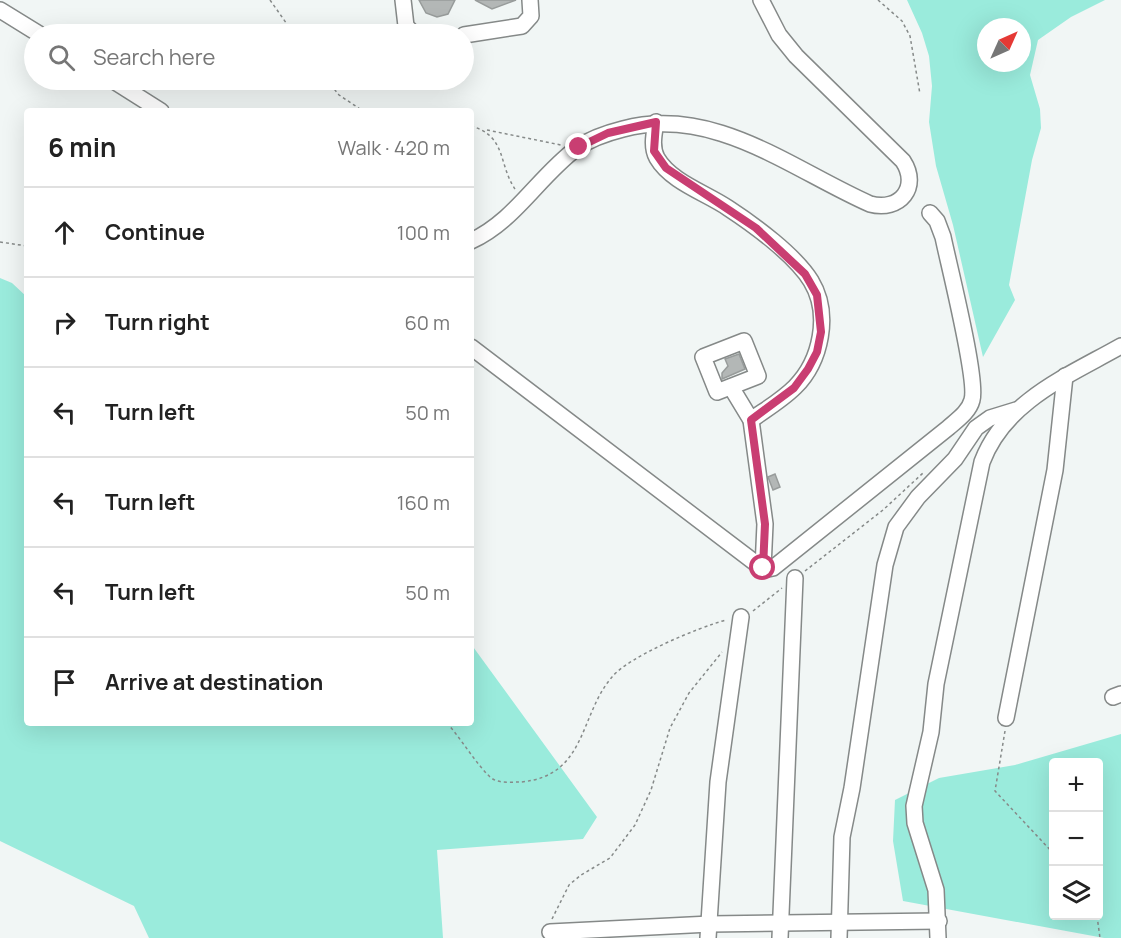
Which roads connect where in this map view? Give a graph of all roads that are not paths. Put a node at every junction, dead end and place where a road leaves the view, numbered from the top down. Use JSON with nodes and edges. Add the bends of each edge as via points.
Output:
{"nodes":[{"id":1,"x":403,"y":0,"type":"edge"},
{"id":2,"x":530,"y":0,"type":"edge"},
{"id":3,"x":761,"y":0,"type":"edge"},
{"id":4,"x":0,"y":10,"type":"edge"},
{"id":5,"x":406,"y":24,"type":"edge"},
{"id":6,"x":24,"y":25,"type":"edge"},
{"id":7,"x":474,"y":33,"type":"edge"},
{"id":8,"x":128,"y":90,"type":"edge"},
{"id":9,"x":156,"y":108,"type":"edge"},
{"id":10,"x":656,"y":122,"type":"junction"},
{"id":11,"x":930,"y":213,"type":"dead end"},
{"id":12,"x":474,"y":239,"type":"edge"},
{"id":13,"x":1121,"y":346,"type":"edge"},
{"id":14,"x":474,"y":349,"type":"edge"},
{"id":15,"x":1065,"y":376,"type":"junction"},
{"id":16,"x":731,"y":387,"type":"dead end"},
{"id":17,"x":1017,"y":410,"type":"junction"},
{"id":18,"x":751,"y":420,"type":"junction"},
{"id":19,"x":763,"y":568,"type":"junction"},
{"id":20,"x":795,"y":578,"type":"dead end"},
{"id":21,"x":741,"y":617,"type":"road end"},
{"id":22,"x":1006,"y":718,"type":"road end"},
{"id":23,"x":939,"y":921,"type":"junction"},
{"id":24,"x":780,"y":922,"type":"junction"},
{"id":25,"x":839,"y":922,"type":"junction"},
{"id":26,"x":709,"y":931,"type":"edge"},
{"id":27,"x":550,"y":933,"type":"dead end"},
{"id":28,"x":619,"y":934,"type":"edge"},
{"id":29,"x":780,"y":938,"type":"edge"},
{"id":30,"x":839,"y":938,"type":"edge"},
{"id":31,"x":938,"y":938,"type":"edge"}],
"edges":[{"from":1,"to":5,"type":"street"},
{"from":2,"to":7,"type":"street","via":[[531,16],[522,26]]},
{"from":3,"to":10,"type":"street","via":[[796,57],[903,161],[911,180],[904,197],[890,205],[870,204],[731,135],[699,126]]},
{"from":4,"to":6,"type":"street"},
{"from":8,"to":9,"type":"street"},
{"from":10,"to":12,"type":"street","via":[[608,133],[579,147],[553,167],[500,223]]},
{"from":10,"to":18,"type":"street","via":[[654,151],[666,168],[756,228],[805,274],[817,295],[821,332],[817,352],[794,388]]},
{"from":11,"to":19,"type":"street","via":[[943,237],[971,376],[972,401],[954,423],[777,566]]},
{"from":13,"to":15,"type":"street"},
{"from":14,"to":19,"type":"street"},
{"from":15,"to":17,"type":"street"},
{"from":15,"to":22,"type":"street","via":[[1055,470]]},
{"from":16,"to":18,"type":"street"},
{"from":17,"to":23,"type":"street","via":[[988,447],[982,462],[936,684],[931,732],[916,791],[915,822],[936,890]]},
{"from":17,"to":25,"type":"street","via":[[990,418],[976,428],[955,459],[918,497],[896,527],[885,565],[842,837]]},
{"from":18,"to":19,"type":"street","via":[[765,517]]},
{"from":20,"to":24,"type":"street"},
{"from":21,"to":26,"type":"street","via":[[718,782]]},
{"from":23,"to":25,"type":"street"},
{"from":23,"to":31,"type":"street"},
{"from":24,"to":25,"type":"street"},
{"from":24,"to":26,"type":"street"},
{"from":24,"to":29,"type":"street"},
{"from":25,"to":30,"type":"street"},
{"from":26,"to":28,"type":"street"},
{"from":27,"to":28,"type":"street"}]}
